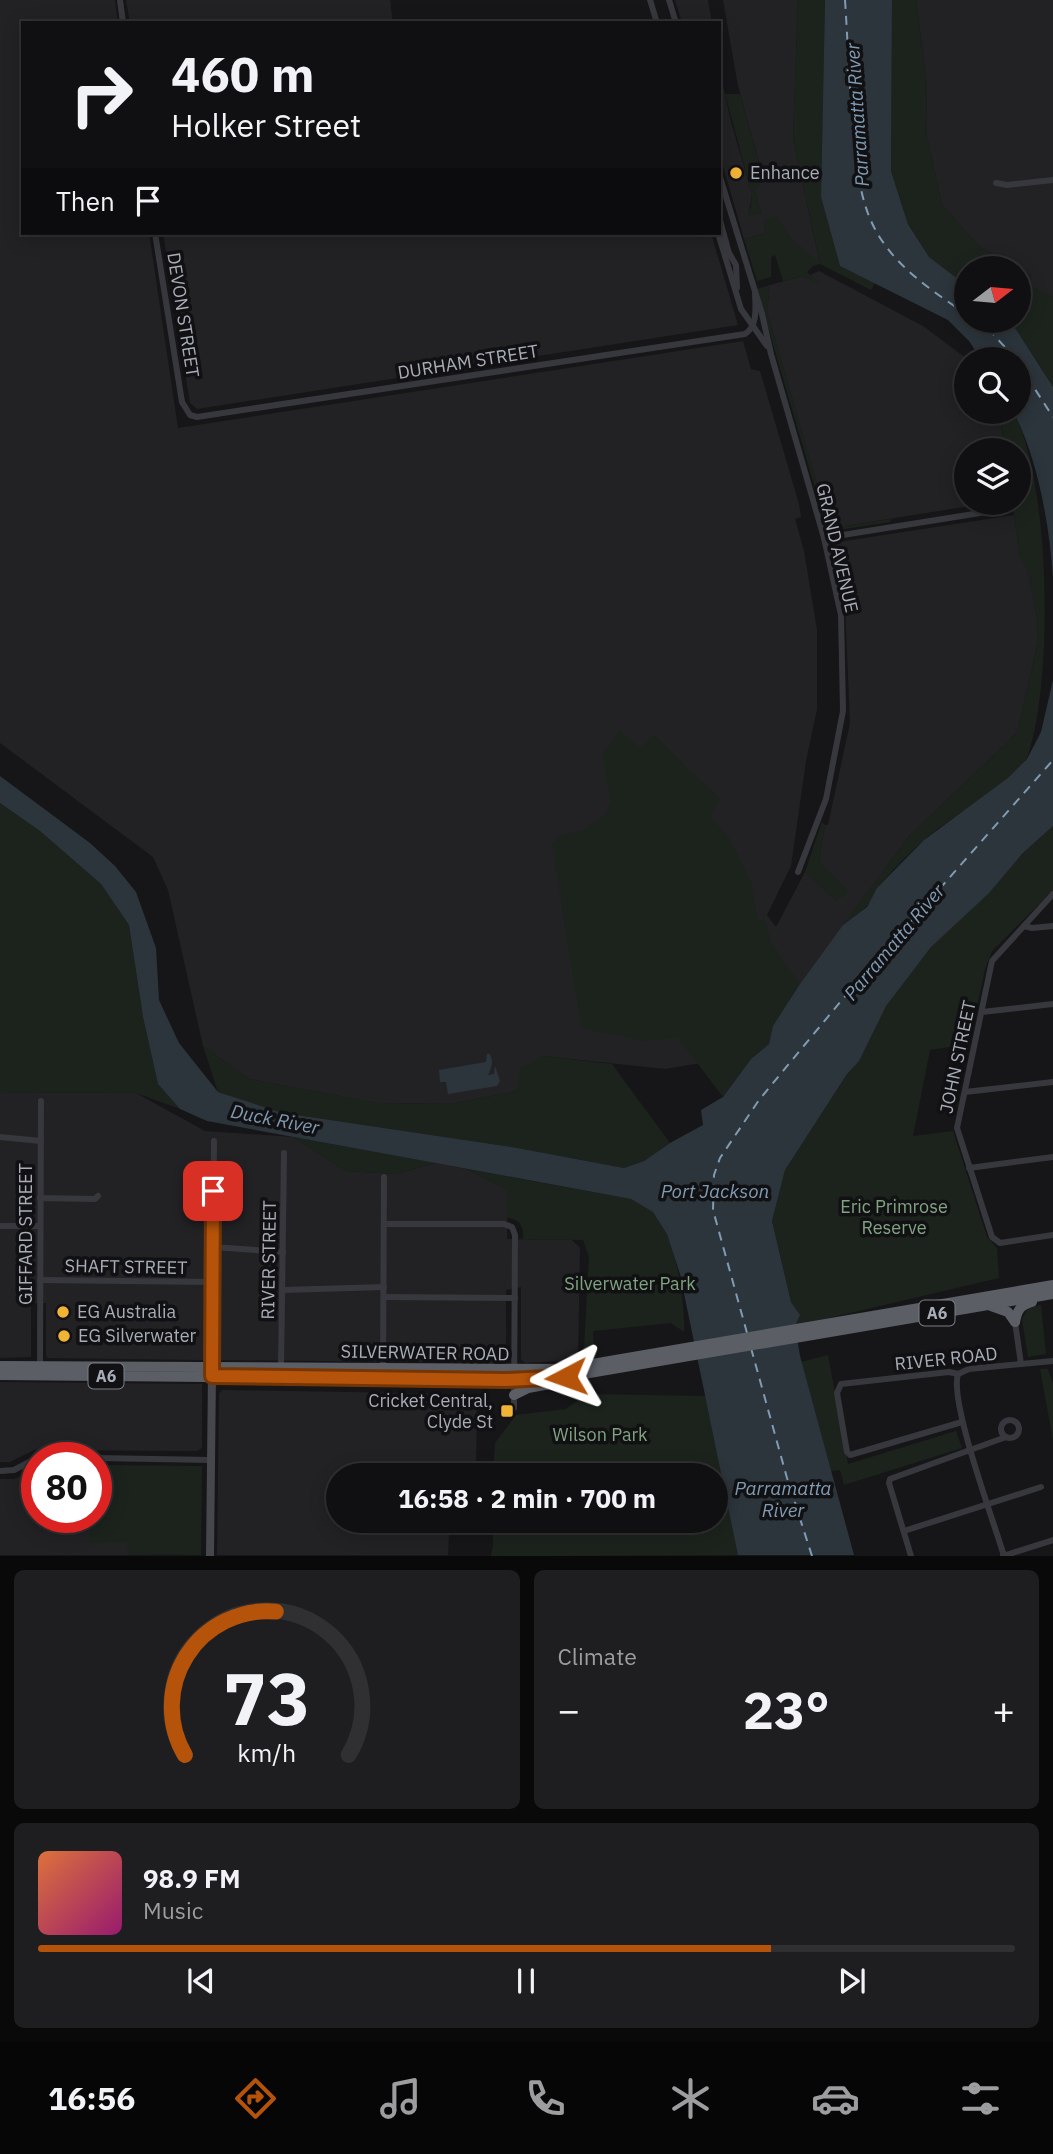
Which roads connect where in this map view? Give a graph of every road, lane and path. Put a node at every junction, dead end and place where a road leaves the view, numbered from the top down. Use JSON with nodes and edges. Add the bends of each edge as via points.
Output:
{"nodes":[{"id":1,"x":120,"y":0,"type":"edge"},
{"id":2,"x":650,"y":0,"type":"edge"},
{"id":3,"x":669,"y":0,"type":"edge"},
{"id":4,"x":123,"y":21,"type":"edge"},
{"id":5,"x":656,"y":21,"type":"edge"},
{"id":6,"x":675,"y":21,"type":"edge"},
{"id":7,"x":1053,"y":180,"type":"edge"},
{"id":8,"x":996,"y":183,"type":"dead end"},
{"id":9,"x":722,"y":195,"type":"edge"},
{"id":10,"x":721,"y":227,"type":"edge"},
{"id":11,"x":155,"y":235,"type":"edge"},
{"id":12,"x":719,"y":235,"type":"edge"},
{"id":13,"x":740,"y":243,"type":"junction"},
{"id":14,"x":725,"y":248,"type":"junction"},
{"id":15,"x":754,"y":288,"type":"junction"},
{"id":16,"x":737,"y":295,"type":"junction"},
{"id":17,"x":741,"y":309,"type":"junction"},
{"id":18,"x":753,"y":326,"type":"junction"},
{"id":19,"x":739,"y":334,"type":"junction"},
{"id":20,"x":762,"y":338,"type":"junction"},
{"id":21,"x":771,"y":354,"type":"junction"},
{"id":22,"x":182,"y":402,"type":"joint"},
{"id":23,"x":968,"y":515,"type":"edge"},
{"id":24,"x":824,"y":538,"type":"junction"},
{"id":25,"x":798,"y":872,"type":"dead end"},
{"id":26,"x":1053,"y":894,"type":"edge"},
{"id":27,"x":1024,"y":926,"type":"junction"},
{"id":28,"x":1053,"y":926,"type":"edge"},
{"id":29,"x":1053,"y":1004,"type":"edge"},
{"id":30,"x":982,"y":1012,"type":"junction"},
{"id":31,"x":1053,"y":1082,"type":"edge"},
{"id":32,"x":965,"y":1091,"type":"junction"},
{"id":33,"x":41,"y":1101,"type":"dead end"},
{"id":34,"x":0,"y":1137,"type":"edge"},
{"id":35,"x":41,"y":1141,"type":"junction"},
{"id":36,"x":214,"y":1141,"type":"dead end"},
{"id":37,"x":284,"y":1153,"type":"dead end"},
{"id":38,"x":1053,"y":1157,"type":"edge"},
{"id":39,"x":969,"y":1168,"type":"junction"},
{"id":40,"x":384,"y":1177,"type":"dead end"},
{"id":41,"x":99,"y":1196,"type":"dead end"},
{"id":42,"x":40,"y":1198,"type":"junction"},
{"id":43,"x":385,"y":1224,"type":"junction"},
{"id":44,"x":0,"y":1226,"type":"edge"},
{"id":45,"x":40,"y":1226,"type":"junction"},
{"id":46,"x":1053,"y":1234,"type":"edge"},
{"id":47,"x":212,"y":1247,"type":"junction"},
{"id":48,"x":283,"y":1252,"type":"junction"},
{"id":49,"x":40,"y":1280,"type":"junction"},
{"id":50,"x":212,"y":1282,"type":"junction"},
{"id":51,"x":1053,"y":1285,"type":"edge"},
{"id":52,"x":384,"y":1287,"type":"junction"},
{"id":53,"x":283,"y":1290,"type":"junction"},
{"id":54,"x":1053,"y":1296,"type":"edge"},
{"id":55,"x":384,"y":1297,"type":"junction"},
{"id":56,"x":514,"y":1298,"type":"junction"},
{"id":57,"x":985,"y":1305,"type":"junction"},
{"id":58,"x":1015,"y":1322,"type":"junction"},
{"id":59,"x":821,"y":1330,"type":"junction"},
{"id":60,"x":1053,"y":1361,"type":"edge"},
{"id":61,"x":1021,"y":1364,"type":"junction"},
{"id":62,"x":0,"y":1366,"type":"edge"},
{"id":63,"x":40,"y":1366,"type":"junction"},
{"id":64,"x":281,"y":1368,"type":"junction"},
{"id":65,"x":383,"y":1368,"type":"junction"},
{"id":66,"x":590,"y":1370,"type":"junction"},
{"id":67,"x":212,"y":1372,"type":"junction"},
{"id":68,"x":958,"y":1374,"type":"junction"},
{"id":69,"x":0,"y":1375,"type":"edge"},
{"id":70,"x":514,"y":1375,"type":"junction"},
{"id":71,"x":514,"y":1395,"type":"junction"},
{"id":72,"x":514,"y":1408,"type":"dead end"},
{"id":73,"x":962,"y":1422,"type":"junction"},
{"id":74,"x":1006,"y":1437,"type":"dead end"},
{"id":75,"x":971,"y":1451,"type":"junction"},
{"id":76,"x":112,"y":1458,"type":"edge"},
{"id":77,"x":211,"y":1460,"type":"junction"},
{"id":78,"x":21,"y":1466,"type":"edge"},
{"id":79,"x":0,"y":1471,"type":"edge"},
{"id":80,"x":1041,"y":1488,"type":"dead end"},
{"id":81,"x":988,"y":1504,"type":"junction"},
{"id":82,"x":904,"y":1531,"type":"junction"},
{"id":83,"x":1053,"y":1540,"type":"edge"},
{"id":84,"x":1004,"y":1555,"type":"edge"},
{"id":85,"x":210,"y":1556,"type":"edge"},
{"id":86,"x":911,"y":1556,"type":"edge"}],
"edges":[{"from":1,"to":4,"type":"street"},
{"from":2,"to":5,"type":"street"},
{"from":3,"to":6,"type":"street"},
{"from":7,"to":8,"type":"street","via":[[1007,186]]},
{"from":9,"to":13,"type":"street","name":"GRAND AVENUE"},
{"from":10,"to":14,"type":"street"},
{"from":11,"to":22,"type":"street","name":"DEVON STREET"},
{"from":12,"to":14,"type":"street","name":"GRAND AVENUE"},
{"from":13,"to":14,"type":"street"},
{"from":13,"to":15,"type":"street","name":"GRAND AVENUE"},
{"from":14,"to":16,"type":"street","name":"GRAND AVENUE"},
{"from":15,"to":16,"type":"street","via":[[741,288]]},
{"from":15,"to":18,"type":"street"},
{"from":15,"to":21,"type":"street","name":"GRAND AVENUE"},
{"from":16,"to":17,"type":"street","name":"GRAND AVENUE"},
{"from":17,"to":18,"type":"street","name":"GRAND AVENUE"},
{"from":17,"to":19,"type":"street","via":[[744,324]]},
{"from":18,"to":19,"type":"street"},
{"from":18,"to":20,"type":"street","name":"GRAND AVENUE"},
{"from":19,"to":20,"type":"street"},
{"from":19,"to":22,"type":"street","name":"DURHAM STREET","via":[[204,417],[190,415]]},
{"from":20,"to":21,"type":"street","name":"GRAND AVENUE"},
{"from":21,"to":24,"type":"street","name":"GRAND AVENUE"},
{"from":23,"to":24,"type":"street"},
{"from":24,"to":25,"type":"street","name":"GRAND AVENUE","via":[[841,615],[843,711],[825,799]]},
{"from":26,"to":27,"type":"street","name":"JOHN STREET"},
{"from":27,"to":28,"type":"street"},
{"from":27,"to":30,"type":"street","name":"JOHN STREET","via":[[992,961]]},
{"from":29,"to":30,"type":"street"},
{"from":30,"to":32,"type":"street","name":"JOHN STREET"},
{"from":31,"to":32,"type":"street"},
{"from":32,"to":39,"type":"street","name":"JOHN STREET","via":[[957,1128]]},
{"from":33,"to":35,"type":"street","name":"GIFFARD STREET"},
{"from":34,"to":35,"type":"street"},
{"from":35,"to":42,"type":"street","name":"GIFFARD STREET"},
{"from":36,"to":47,"type":"street"},
{"from":37,"to":48,"type":"street","name":"RIVER STREET"},
{"from":38,"to":39,"type":"street"},
{"from":39,"to":46,"type":"street","name":"JOHN STREET","via":[[996,1242]]},
{"from":40,"to":43,"type":"street"},
{"from":41,"to":42,"type":"street"},
{"from":42,"to":45,"type":"street","name":"GIFFARD STREET"},
{"from":43,"to":52,"type":"street"},
{"from":43,"to":56,"type":"street","via":[[512,1227]]},
{"from":44,"to":45,"type":"street"},
{"from":45,"to":49,"type":"street","name":"GIFFARD STREET"},
{"from":47,"to":48,"type":"street"},
{"from":47,"to":50,"type":"street"},
{"from":48,"to":53,"type":"street","name":"RIVER STREET"},
{"from":49,"to":50,"type":"street","name":"SHAFT STREET"},
{"from":49,"to":63,"type":"street","name":"GIFFARD STREET"},
{"from":50,"to":67,"type":"street"},
{"from":51,"to":59,"type":"highway","name":"SILVERWATER ROAD","number":"A6"},
{"from":52,"to":53,"type":"street"},
{"from":52,"to":55,"type":"street"},
{"from":53,"to":64,"type":"street","name":"RIVER STREET"},
{"from":54,"to":57,"type":"highway","name":"SILVERWATER ROAD","number":"A6"},
{"from":54,"to":58,"type":"highway","via":[[1022,1306]]},
{"from":55,"to":56,"type":"street"},
{"from":55,"to":65,"type":"street"},
{"from":56,"to":70,"type":"street"},
{"from":57,"to":58,"type":"highway","via":[[1004,1309]]},
{"from":57,"to":59,"type":"highway","name":"SILVERWATER ROAD","number":"A6"},
{"from":58,"to":61,"type":"street"},
{"from":59,"to":66,"type":"highway","name":"SILVERWATER ROAD","number":"A6"},
{"from":60,"to":61,"type":"street","name":"RIVER ROAD"},
{"from":61,"to":68,"type":"street","name":"RIVER ROAD"},
{"from":62,"to":63,"type":"highway","name":"SILVERWATER ROAD","number":"A6"},
{"from":63,"to":67,"type":"highway","name":"SILVERWATER ROAD","number":"A6"},
{"from":64,"to":65,"type":"highway","name":"SILVERWATER ROAD","number":"A6"},
{"from":64,"to":67,"type":"highway","name":"SILVERWATER ROAD","number":"A6"},
{"from":65,"to":70,"type":"highway","name":"SILVERWATER ROAD","number":"A6"},
{"from":66,"to":70,"type":"highway","name":"SILVERWATER ROAD","number":"A6"},
{"from":66,"to":71,"type":"highway"},
{"from":67,"to":69,"type":"highway","name":"SILVERWATER ROAD","number":"A6"},
{"from":67,"to":70,"type":"highway","name":"SILVERWATER ROAD","number":"A6"},
{"from":67,"to":77,"type":"main road"},
{"from":68,"to":73,"type":"street"},
{"from":68,"to":73,"type":"street","name":"RIVER ROAD","via":[[841,1384],[837,1393],[850,1455]]},
{"from":70,"to":71,"type":"street"},
{"from":71,"to":72,"type":"street"},
{"from":73,"to":75,"type":"street"},
{"from":74,"to":75,"type":"street"},
{"from":75,"to":81,"type":"street"},
{"from":75,"to":82,"type":"street","via":[[893,1476],[889,1482]]},
{"from":76,"to":77,"type":"street"},
{"from":77,"to":85,"type":"main road"},
{"from":78,"to":79,"type":"street"},
{"from":80,"to":81,"type":"street"},
{"from":81,"to":82,"type":"street"},
{"from":81,"to":84,"type":"street"},
{"from":82,"to":86,"type":"street"},
{"from":83,"to":84,"type":"street"}]}
